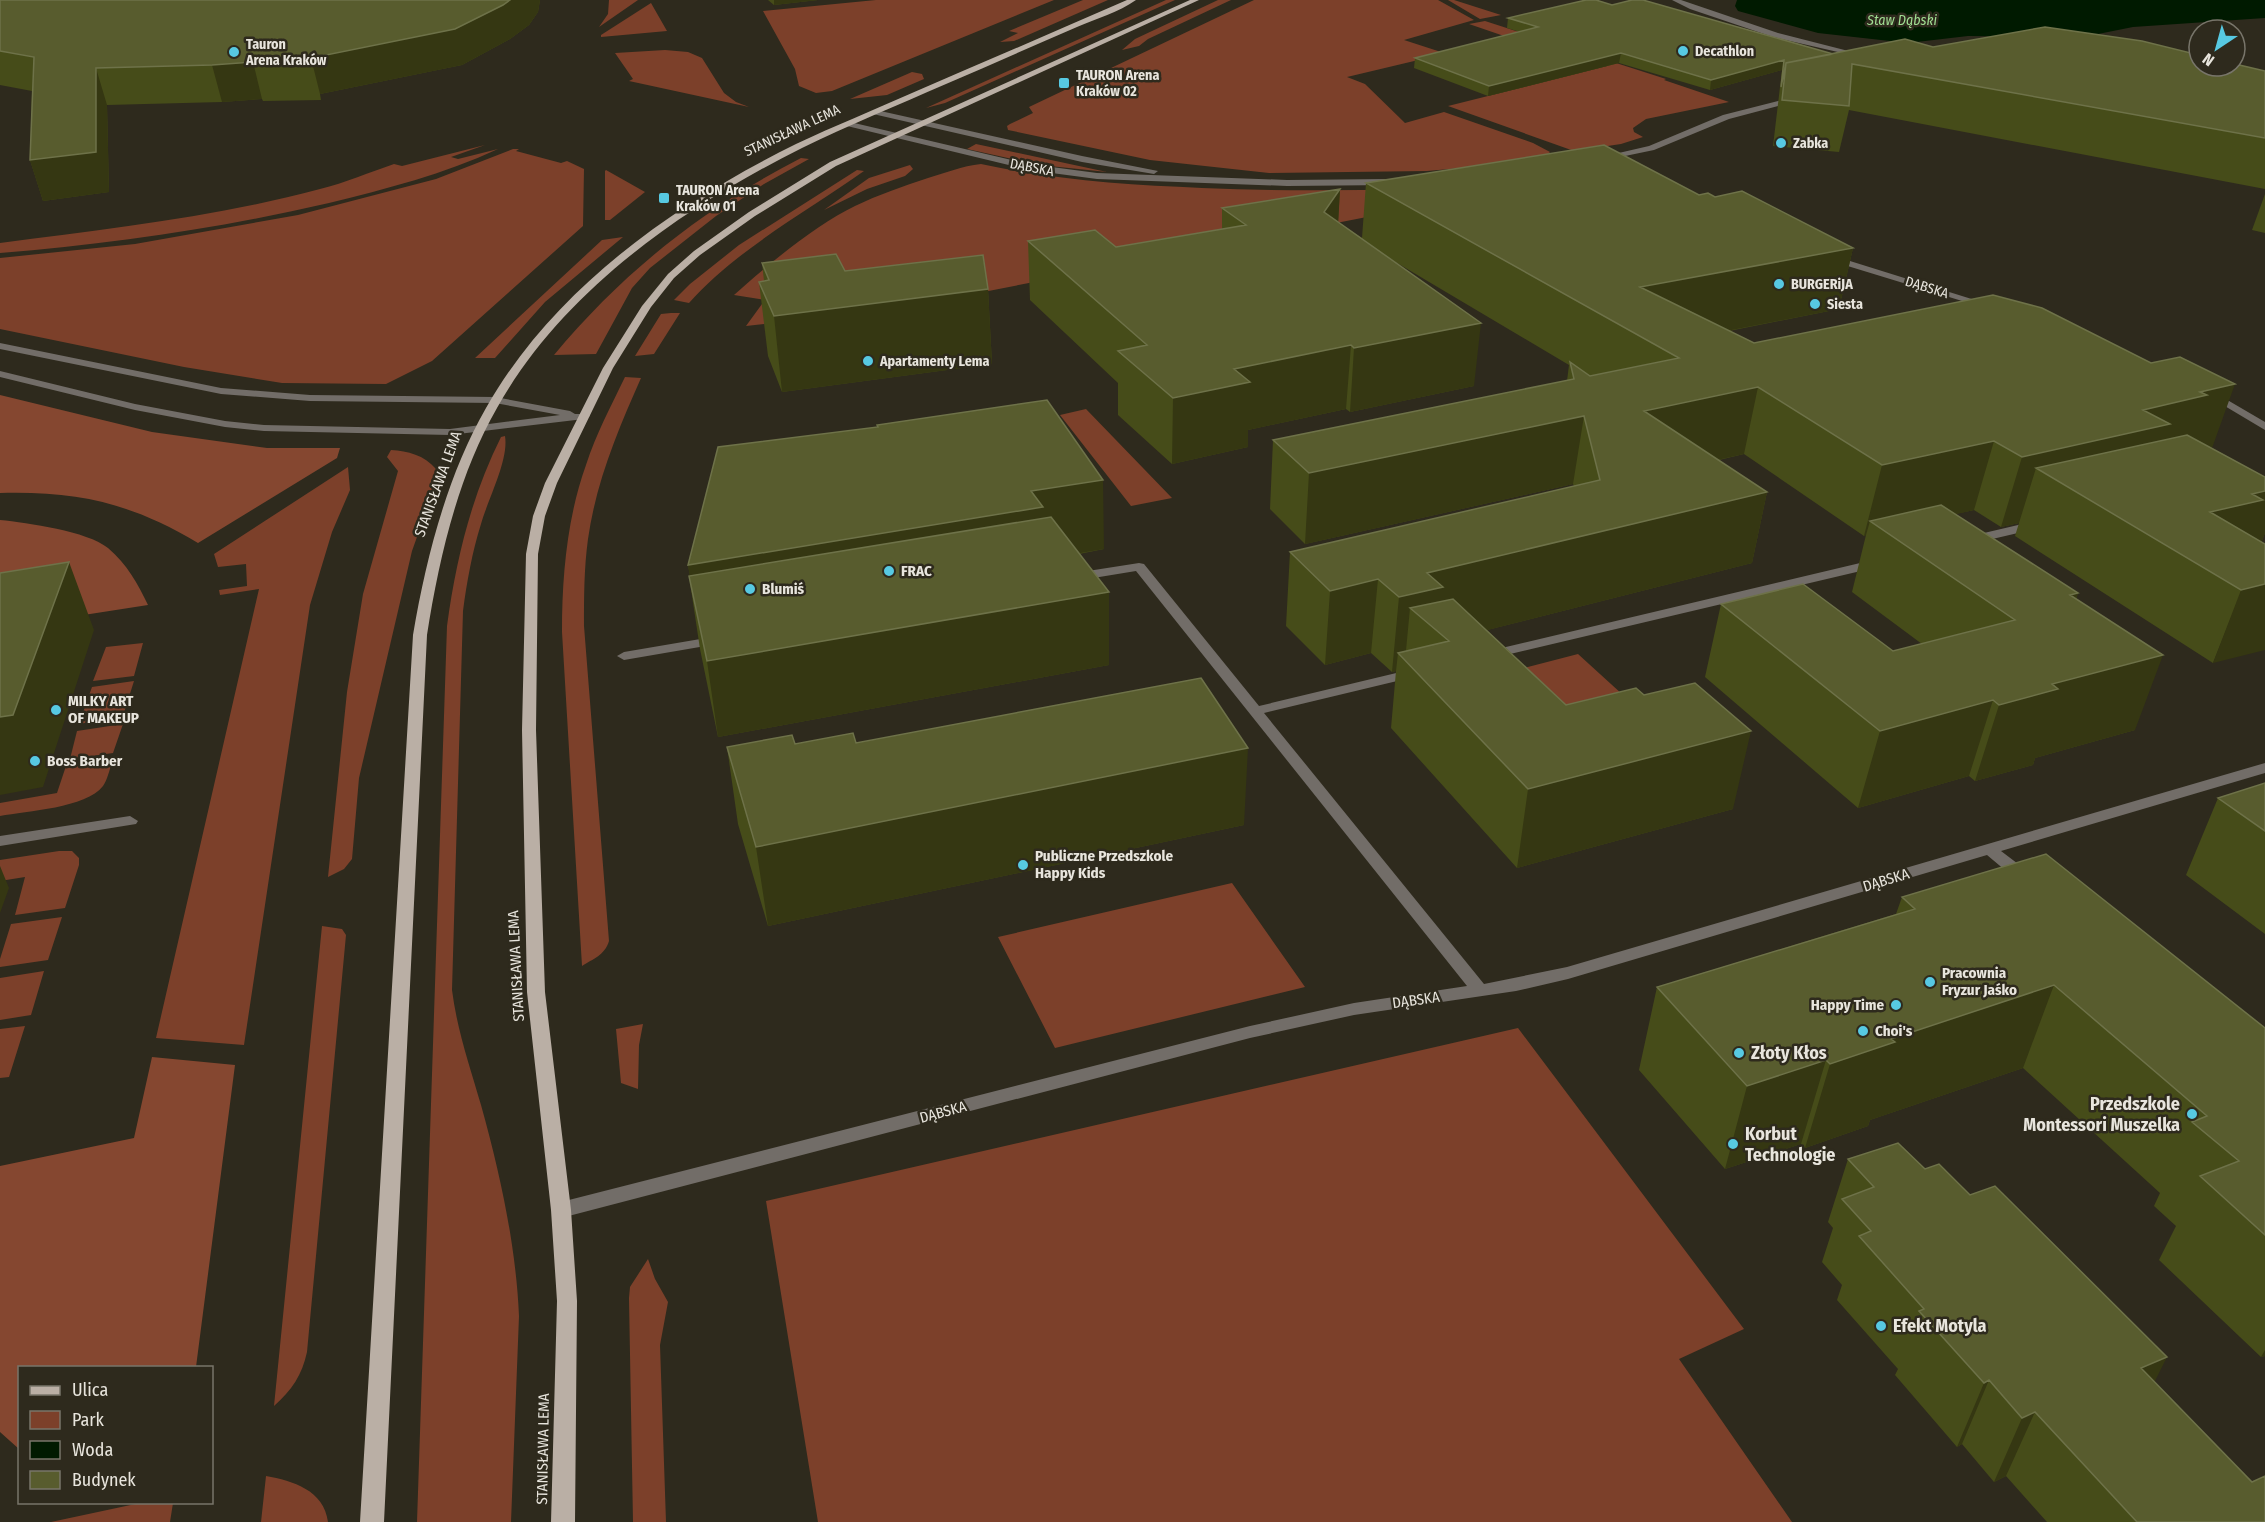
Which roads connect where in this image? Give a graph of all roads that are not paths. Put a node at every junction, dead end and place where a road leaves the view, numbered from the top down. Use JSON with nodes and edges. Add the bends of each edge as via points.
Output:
{"nodes":[{"id":1,"x":1133,"y":0,"type":"edge"},
{"id":2,"x":1196,"y":0,"type":"edge"},
{"id":3,"x":1675,"y":0,"type":"edge"},
{"id":4,"x":1748,"y":25,"type":"junction"},
{"id":5,"x":1871,"y":48,"type":"edge"},
{"id":6,"x":1876,"y":60,"type":"edge"},
{"id":7,"x":1812,"y":95,"type":"edge"},
{"id":8,"x":876,"y":112,"type":"junction"},
{"id":9,"x":925,"y":123,"type":"junction"},
{"id":10,"x":850,"y":124,"type":"junction"},
{"id":11,"x":896,"y":136,"type":"junction"},
{"id":12,"x":1596,"y":165,"type":"edge"},
{"id":13,"x":1219,"y":180,"type":"junction"},
{"id":14,"x":1403,"y":181,"type":"edge"},
{"id":15,"x":1817,"y":254,"type":"edge"},
{"id":16,"x":1995,"y":308,"type":"edge"},
{"id":17,"x":0,"y":346,"type":"edge"},
{"id":18,"x":0,"y":374,"type":"edge"},
{"id":19,"x":2205,"y":390,"type":"edge"},
{"id":20,"x":495,"y":400,"type":"junction"},
{"id":21,"x":584,"y":416,"type":"junction"},
{"id":22,"x":2265,"y":427,"type":"edge"},
{"id":23,"x":480,"y":430,"type":"junction"},
{"id":24,"x":2044,"y":523,"type":"edge"},
{"id":25,"x":1960,"y":543,"type":"edge"},
{"id":26,"x":1891,"y":559,"type":"edge"},
{"id":27,"x":1067,"y":579,"type":"edge"},
{"id":28,"x":734,"y":637,"type":"edge"},
{"id":29,"x":624,"y":656,"type":"dead end"},
{"id":30,"x":1479,"y":657,"type":"edge"},
{"id":31,"x":1423,"y":670,"type":"edge"},
{"id":32,"x":1256,"y":711,"type":"junction"},
{"id":33,"x":2265,"y":768,"type":"edge"},
{"id":34,"x":130,"y":821,"type":"dead end"},
{"id":35,"x":0,"y":841,"type":"edge"},
{"id":36,"x":1989,"y":849,"type":"junction"},
{"id":37,"x":2035,"y":887,"type":"edge"},
{"id":38,"x":1480,"y":991,"type":"junction"},
{"id":39,"x":561,"y":1210,"type":"junction"},
{"id":40,"x":372,"y":1522,"type":"edge"},
{"id":41,"x":563,"y":1522,"type":"edge"}],
"edges":[{"from":1,"to":8,"type":"main road","name":"STANISŁAWA LEMA"},
{"from":2,"to":9,"type":"main road","name":"STANISŁAWA LEMA"},
{"from":3,"to":4,"type":"street"},
{"from":4,"to":5,"type":"street"},
{"from":4,"to":6,"type":"street"},
{"from":7,"to":12,"type":"street","via":[[1726,117],[1651,148]]},
{"from":8,"to":9,"type":"street","name":"DĄBSKA"},
{"from":8,"to":10,"type":"main road","name":"STANISŁAWA LEMA"},
{"from":9,"to":11,"type":"main road","name":"STANISŁAWA LEMA"},
{"from":9,"to":13,"type":"street","name":"DĄBSKA","via":[[1082,159]]},
{"from":10,"to":11,"type":"street","name":"DĄBSKA"},
{"from":10,"to":20,"type":"main road","name":"STANISŁAWA LEMA","via":[[738,178],[629,252],[552,325]]},
{"from":11,"to":13,"type":"street","name":"DĄBSKA","via":[[1062,172],[1140,179]]},
{"from":11,"to":21,"type":"main road","name":"STANISŁAWA LEMA","via":[[807,179],[681,266],[647,306],[608,368]]},
{"from":13,"to":14,"type":"street","name":"DĄBSKA"},
{"from":15,"to":16,"type":"street","name":"DĄBSKA"},
{"from":17,"to":20,"type":"street","via":[[178,384],[258,395]]},
{"from":18,"to":23,"type":"street","name":"STANISŁAWA LEMA","via":[[225,424],[377,432]]},
{"from":19,"to":22,"type":"street"},
{"from":20,"to":21,"type":"street"},
{"from":20,"to":23,"type":"main road","name":"STANISŁAWA LEMA"},
{"from":21,"to":23,"type":"street","name":"STANISŁAWA LEMA"},
{"from":21,"to":39,"type":"main road","name":"STANISŁAWA LEMA","via":[[563,454],[539,516],[530,592],[536,992]]},
{"from":23,"to":40,"type":"main road","name":"STANISŁAWA LEMA","via":[[434,557],[420,635]]},
{"from":24,"to":25,"type":"street"},
{"from":26,"to":30,"type":"street"},
{"from":27,"to":32,"type":"street","via":[[1139,567]]},
{"from":28,"to":29,"type":"street"},
{"from":31,"to":32,"type":"street"},
{"from":32,"to":38,"type":"street"},
{"from":33,"to":36,"type":"street","name":"DĄBSKA"},
{"from":34,"to":35,"type":"street"},
{"from":36,"to":37,"type":"street"},
{"from":36,"to":38,"type":"street","name":"DĄBSKA","via":[[1638,954]]},
{"from":38,"to":39,"type":"street","name":"DĄBSKA","via":[[1354,1009],[1250,1032]]},
{"from":39,"to":41,"type":"main road","name":"STANISŁAWA LEMA","via":[[567,1301]]}]}
